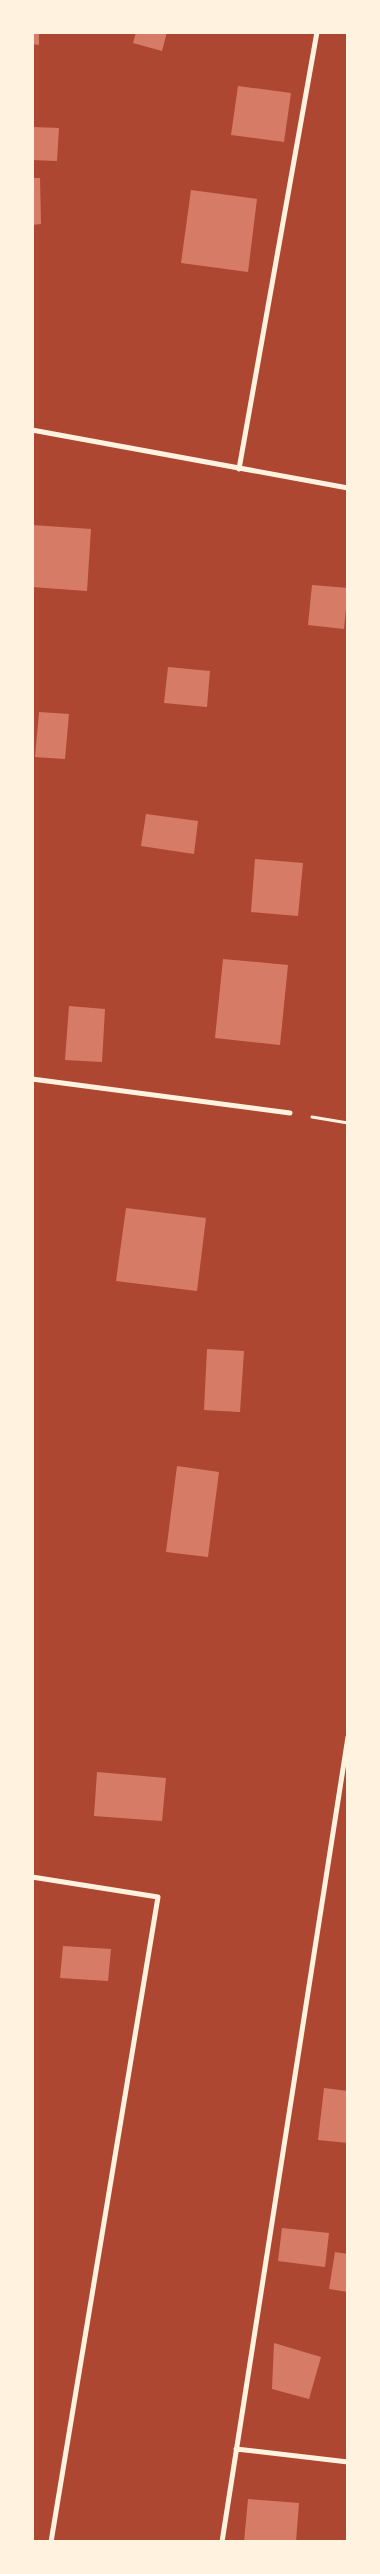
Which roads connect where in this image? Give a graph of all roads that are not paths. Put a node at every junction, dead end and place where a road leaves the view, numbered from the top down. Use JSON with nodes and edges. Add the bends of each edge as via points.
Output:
{"nodes":[{"id":1,"x":317,"y":32,"type":"edge"},
{"id":2,"x":32,"y":430,"type":"edge"},
{"id":3,"x":239,"y":469,"type":"junction"},
{"id":4,"x":348,"y":488,"type":"edge"},
{"id":5,"x":32,"y":1079,"type":"edge"},
{"id":6,"x":290,"y":1113,"type":"road end"},
{"id":7,"x":348,"y":1737,"type":"edge"},
{"id":8,"x":32,"y":1877,"type":"edge"},
{"id":9,"x":236,"y":2448,"type":"junction"},
{"id":10,"x":348,"y":2462,"type":"edge"},
{"id":11,"x":51,"y":2542,"type":"edge"},
{"id":12,"x":222,"y":2542,"type":"edge"}],
"edges":[{"from":1,"to":3,"type":"street"},
{"from":2,"to":3,"type":"street"},
{"from":3,"to":4,"type":"street"},
{"from":5,"to":6,"type":"street"},
{"from":7,"to":9,"type":"street"},
{"from":8,"to":11,"type":"street","via":[[158,1897]]},
{"from":9,"to":10,"type":"street"},
{"from":9,"to":12,"type":"street"}]}
